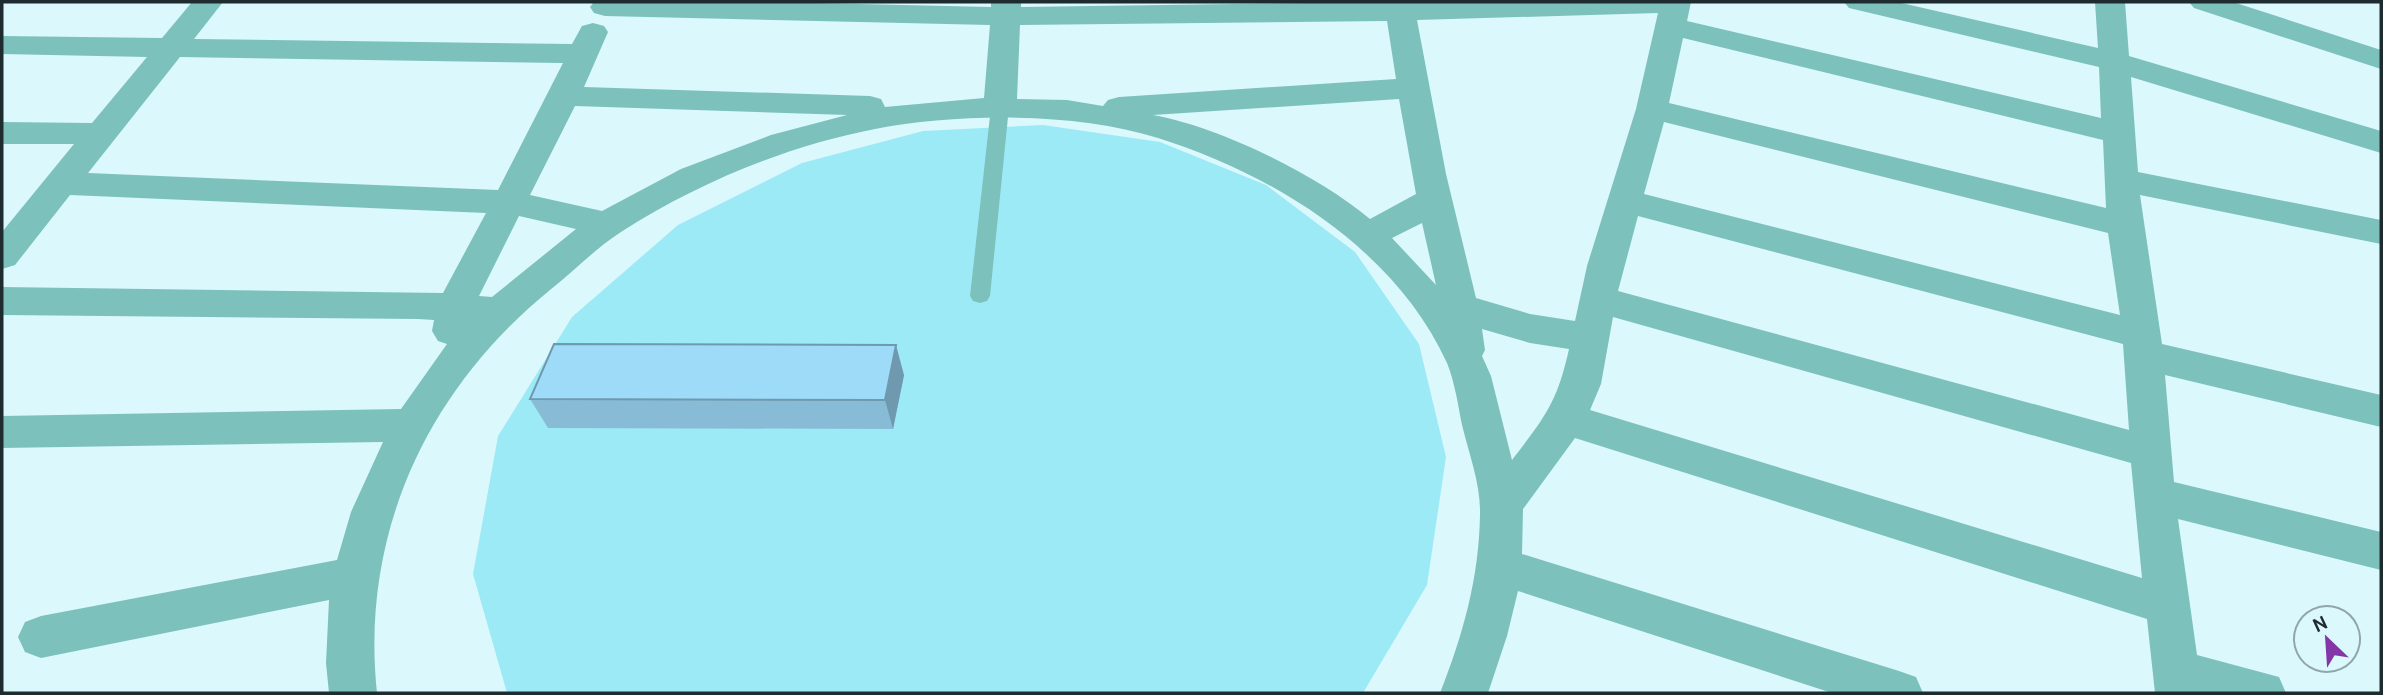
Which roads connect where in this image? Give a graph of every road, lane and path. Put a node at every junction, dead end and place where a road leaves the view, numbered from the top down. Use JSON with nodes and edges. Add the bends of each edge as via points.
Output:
{"nodes":[{"id":1,"x":208,"y":2,"type":"edge"},
{"id":2,"x":1859,"y":2,"type":"edge"},
{"id":3,"x":2204,"y":2,"type":"edge"},
{"id":4,"x":606,"y":4,"type":"edge"},
{"id":5,"x":2117,"y":6,"type":"edge"},
{"id":6,"x":1400,"y":7,"type":"edge"},
{"id":7,"x":1005,"y":9,"type":"edge"},
{"id":8,"x":1674,"y":10,"type":"edge"},
{"id":9,"x":2,"y":45,"type":"edge"},
{"id":10,"x":173,"y":46,"type":"junction"},
{"id":11,"x":582,"y":54,"type":"junction"},
{"id":12,"x":2381,"y":60,"type":"edge"},
{"id":13,"x":2112,"y":61,"type":"junction"},
{"id":14,"x":1412,"y":88,"type":"junction"},
{"id":15,"x":564,"y":96,"type":"junction"},
{"id":16,"x":1000,"y":107,"type":"junction"},
{"id":17,"x":949,"y":109,"type":"junction"},
{"id":18,"x":1652,"y":109,"type":"junction"},
{"id":19,"x":1064,"y":110,"type":"junction"},
{"id":20,"x":2,"y":133,"type":"edge"},
{"id":21,"x":2119,"y":133,"type":"junction"},
{"id":22,"x":99,"y":134,"type":"junction"},
{"id":23,"x":2381,"y":142,"type":"edge"},
{"id":24,"x":2123,"y":180,"type":"junction"},
{"id":25,"x":60,"y":183,"type":"junction"},
{"id":26,"x":1434,"y":199,"type":"junction"},
{"id":27,"x":1626,"y":201,"type":"junction"},
{"id":28,"x":510,"y":202,"type":"junction"},
{"id":29,"x":607,"y":224,"type":"junction"},
{"id":30,"x":2125,"y":226,"type":"junction"},
{"id":31,"x":2381,"y":232,"type":"edge"},
{"id":32,"x":1368,"y":234,"type":"junction"},
{"id":33,"x":8,"y":242,"type":"edge"},
{"id":34,"x":1424,"y":294,"type":"junction"},
{"id":35,"x":980,"y":296,"type":"dead end"},
{"id":36,"x":1598,"y":299,"type":"junction"},
{"id":37,"x":2,"y":301,"type":"edge"},
{"id":38,"x":455,"y":306,"type":"junction"},
{"id":39,"x":1461,"y":307,"type":"junction"},
{"id":40,"x":500,"y":311,"type":"junction"},
{"id":41,"x":1590,"y":337,"type":"junction"},
{"id":42,"x":2143,"y":345,"type":"junction"},
{"id":43,"x":1468,"y":366,"type":"junction"},
{"id":44,"x":444,"y":375,"type":"junction"},
{"id":45,"x":2381,"y":411,"type":"edge"},
{"id":46,"x":1566,"y":419,"type":"junction"},
{"id":47,"x":411,"y":425,"type":"junction"},
{"id":48,"x":2,"y":432,"type":"edge"},
{"id":49,"x":2150,"y":453,"type":"junction"},
{"id":50,"x":2154,"y":495,"type":"junction"},
{"id":51,"x":1502,"y":505,"type":"junction"},
{"id":52,"x":2381,"y":551,"type":"edge"},
{"id":53,"x":1500,"y":566,"type":"junction"},
{"id":54,"x":354,"y":576,"type":"junction"},
{"id":55,"x":2169,"y":606,"type":"junction"},
{"id":56,"x":41,"y":637,"type":"dead end"},
{"id":57,"x":2178,"y":682,"type":"edge"},
{"id":58,"x":353,"y":693,"type":"edge"},
{"id":59,"x":1464,"y":693,"type":"edge"},
{"id":60,"x":1899,"y":693,"type":"edge"},
{"id":61,"x":2262,"y":693,"type":"edge"}],
"edges":[{"from":1,"to":10,"type":"street"},
{"from":2,"to":13,"type":"street"},
{"from":3,"to":12,"type":"street"},
{"from":4,"to":7,"type":"street"},
{"from":4,"to":11,"type":"street"},
{"from":5,"to":13,"type":"street"},
{"from":6,"to":7,"type":"street"},
{"from":6,"to":8,"type":"street"},
{"from":6,"to":14,"type":"street"},
{"from":7,"to":16,"type":"street"},
{"from":8,"to":18,"type":"street"},
{"from":8,"to":21,"type":"street"},
{"from":9,"to":10,"type":"street"},
{"from":10,"to":11,"type":"street"},
{"from":10,"to":22,"type":"street"},
{"from":11,"to":15,"type":"street"},
{"from":13,"to":21,"type":"street"},
{"from":13,"to":23,"type":"street"},
{"from":14,"to":19,"type":"street"},
{"from":14,"to":26,"type":"street"},
{"from":15,"to":17,"type":"street"},
{"from":15,"to":28,"type":"street"},
{"from":16,"to":17,"type":"street"},
{"from":16,"to":19,"type":"street"},
{"from":16,"to":35,"type":"lane"},
{"from":17,"to":29,"type":"street","via":[[861,121],[775,144],[689,178]]},
{"from":18,"to":27,"type":"street"},
{"from":18,"to":30,"type":"street"},
{"from":19,"to":32,"type":"street","via":[[1148,124],[1228,149],[1302,186]]},
{"from":20,"to":22,"type":"street"},
{"from":21,"to":24,"type":"street"},
{"from":22,"to":25,"type":"street"},
{"from":24,"to":30,"type":"street"},
{"from":24,"to":31,"type":"street"},
{"from":25,"to":28,"type":"street"},
{"from":25,"to":33,"type":"street"},
{"from":26,"to":32,"type":"street"},
{"from":26,"to":39,"type":"street"},
{"from":27,"to":36,"type":"street"},
{"from":27,"to":42,"type":"street"},
{"from":28,"to":29,"type":"street"},
{"from":28,"to":38,"type":"street"},
{"from":29,"to":40,"type":"street"},
{"from":30,"to":42,"type":"street"},
{"from":32,"to":34,"type":"street"},
{"from":34,"to":39,"type":"street"},
{"from":34,"to":43,"type":"street"},
{"from":36,"to":41,"type":"street"},
{"from":36,"to":49,"type":"street"},
{"from":37,"to":38,"type":"street"},
{"from":38,"to":40,"type":"street"},
{"from":38,"to":44,"type":"street"},
{"from":39,"to":41,"type":"street","via":[[1525,329]]},
{"from":39,"to":43,"type":"street"},
{"from":40,"to":44,"type":"street"},
{"from":41,"to":46,"type":"street","via":[[1581,384]]},
{"from":42,"to":45,"type":"street"},
{"from":42,"to":49,"type":"street"},
{"from":43,"to":51,"type":"street"},
{"from":44,"to":47,"type":"street"},
{"from":46,"to":51,"type":"street"},
{"from":46,"to":55,"type":"street"},
{"from":47,"to":48,"type":"street"},
{"from":47,"to":54,"type":"street","via":[[376,497]]},
{"from":49,"to":50,"type":"street"},
{"from":50,"to":52,"type":"street"},
{"from":50,"to":55,"type":"street"},
{"from":51,"to":53,"type":"street"},
{"from":53,"to":59,"type":"street","via":[[1485,639]]},
{"from":53,"to":60,"type":"street"},
{"from":54,"to":56,"type":"street"},
{"from":54,"to":58,"type":"street","via":[[348,663]]},
{"from":55,"to":57,"type":"street"},
{"from":57,"to":61,"type":"street"}]}
